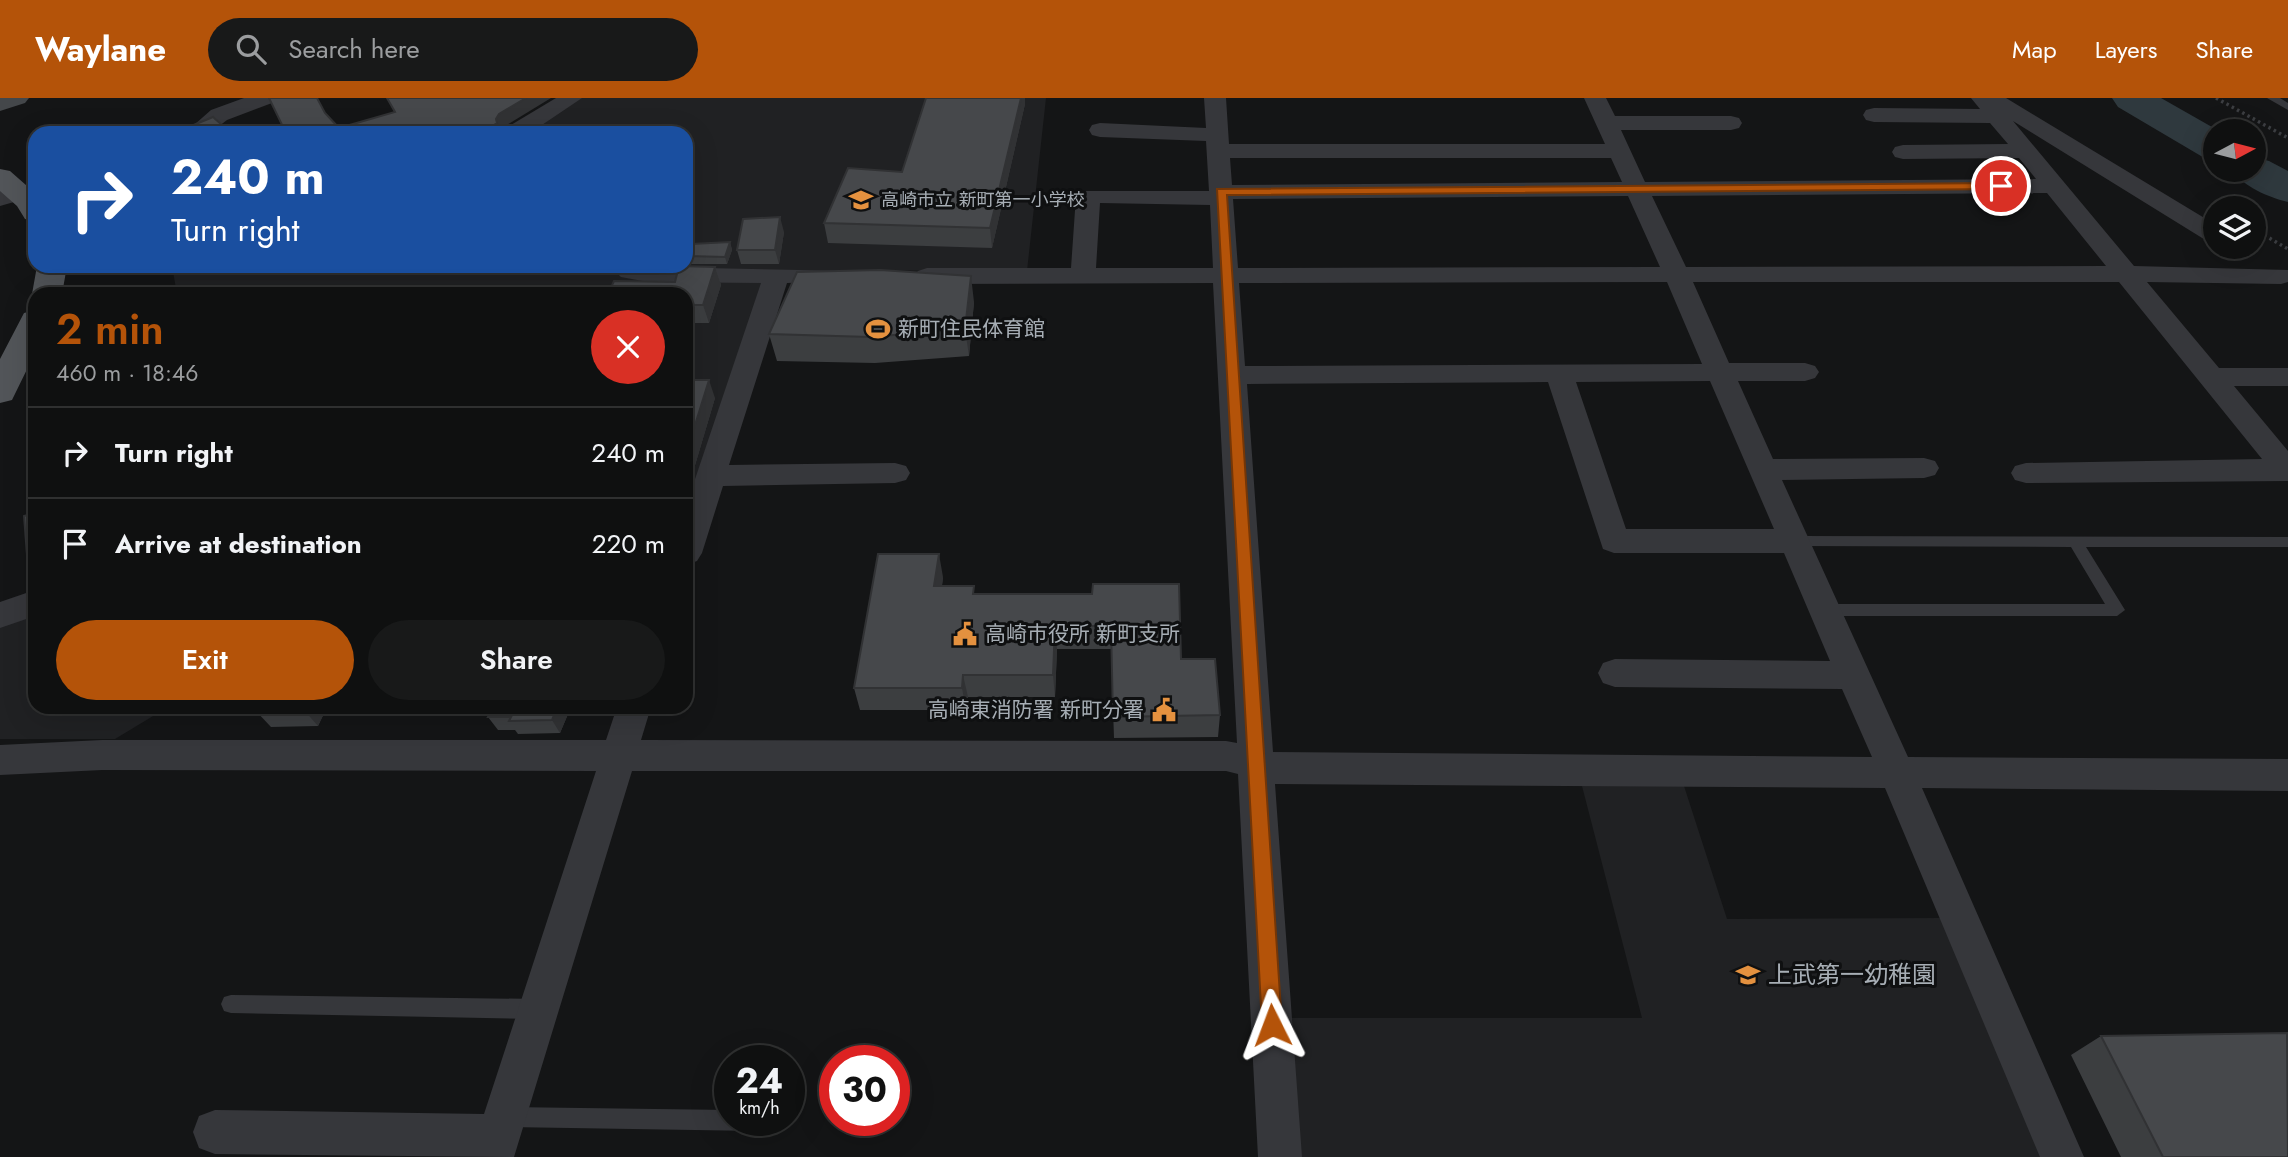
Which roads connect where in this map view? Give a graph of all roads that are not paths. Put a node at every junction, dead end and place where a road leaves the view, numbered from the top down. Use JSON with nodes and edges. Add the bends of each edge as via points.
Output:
{"nodes":[{"id":1,"x":16,"y":98,"type":"edge"},
{"id":2,"x":264,"y":98,"type":"edge"},
{"id":3,"x":571,"y":98,"type":"edge"},
{"id":4,"x":1215,"y":98,"type":"edge"},
{"id":5,"x":2272,"y":98,"type":"edge"},
{"id":6,"x":0,"y":103,"type":"edge"},
{"id":7,"x":1989,"y":104,"type":"edge"},
{"id":8,"x":2288,"y":107,"type":"edge"},
{"id":9,"x":1874,"y":115,"type":"dead end"},
{"id":10,"x":1731,"y":123,"type":"dead end"},
{"id":11,"x":1607,"y":124,"type":"edge"},
{"id":12,"x":205,"y":126,"type":"edge"},
{"id":13,"x":527,"y":126,"type":"edge"},
{"id":14,"x":1100,"y":130,"type":"dead end"},
{"id":15,"x":1218,"y":143,"type":"junction"},
{"id":16,"x":1902,"y":152,"type":"dead end"},
{"id":17,"x":2026,"y":152,"type":"junction"},
{"id":18,"x":2054,"y":186,"type":"junction"},
{"id":19,"x":1636,"y":189,"type":"junction"},
{"id":20,"x":1221,"y":195,"type":"junction"},
{"id":21,"x":2203,"y":228,"type":"edge"},
{"id":22,"x":2252,"y":259,"type":"edge"},
{"id":23,"x":639,"y":273,"type":"edge"},
{"id":24,"x":1676,"y":274,"type":"junction"},
{"id":25,"x":2127,"y":274,"type":"junction"},
{"id":26,"x":1083,"y":275,"type":"junction"},
{"id":27,"x":1225,"y":275,"type":"junction"},
{"id":28,"x":776,"y":276,"type":"junction"},
{"id":29,"x":860,"y":276,"type":"edge"},
{"id":30,"x":902,"y":276,"type":"edge"},
{"id":31,"x":2284,"y":279,"type":"edge"},
{"id":32,"x":28,"y":342,"type":"edge"},
{"id":33,"x":1805,"y":372,"type":"dead end"},
{"id":34,"x":1559,"y":374,"type":"junction"},
{"id":35,"x":1721,"y":374,"type":"junction"},
{"id":36,"x":1231,"y":375,"type":"junction"},
{"id":37,"x":2212,"y":377,"type":"junction"},
{"id":38,"x":2288,"y":377,"type":"edge"},
{"id":39,"x":0,"y":392,"type":"edge"},
{"id":40,"x":1924,"y":468,"type":"dead end"},
{"id":41,"x":1763,"y":470,"type":"junction"},
{"id":42,"x":2287,"y":470,"type":"edge"},
{"id":43,"x":895,"y":473,"type":"dead end"},
{"id":44,"x":2026,"y":473,"type":"dead end"},
{"id":45,"x":711,"y":476,"type":"junction"},
{"id":46,"x":693,"y":528,"type":"edge"},
{"id":47,"x":1795,"y":541,"type":"junction"},
{"id":48,"x":2288,"y":542,"type":"edge"},
{"id":49,"x":2076,"y":543,"type":"junction"},
{"id":50,"x":28,"y":605,"type":"edge"},
{"id":51,"x":1825,"y":610,"type":"junction"},
{"id":52,"x":0,"y":615,"type":"edge"},
{"id":53,"x":1615,"y":673,"type":"dead end"},
{"id":54,"x":1854,"y":675,"type":"junction"},
{"id":55,"x":633,"y":714,"type":"edge"},
{"id":56,"x":619,"y":754,"type":"junction"},
{"id":57,"x":0,"y":760,"type":"edge"},
{"id":58,"x":1256,"y":761,"type":"junction"},
{"id":59,"x":1897,"y":773,"type":"junction"},
{"id":60,"x":2288,"y":775,"type":"edge"},
{"id":61,"x":231,"y":1004,"type":"dead end"},
{"id":62,"x":538,"y":1009,"type":"junction"},
{"id":63,"x":714,"y":1124,"type":"edge"},
{"id":64,"x":215,"y":1132,"type":"dead end"},
{"id":65,"x":498,"y":1137,"type":"edge"},
{"id":66,"x":1280,"y":1157,"type":"edge"},
{"id":67,"x":2062,"y":1157,"type":"edge"}],
"edges":[{"from":1,"to":6,"type":"main road"},
{"from":2,"to":12,"type":"street","via":[[219,115]]},
{"from":3,"to":13,"type":"street"},
{"from":4,"to":15,"type":"street"},
{"from":5,"to":8,"type":"lane"},
{"from":7,"to":9,"type":"street"},
{"from":7,"to":17,"type":"street"},
{"from":7,"to":21,"type":"street"},
{"from":10,"to":11,"type":"street"},
{"from":11,"to":15,"type":"street"},
{"from":11,"to":19,"type":"street"},
{"from":14,"to":15,"type":"street"},
{"from":15,"to":20,"type":"street"},
{"from":16,"to":17,"type":"street"},
{"from":17,"to":18,"type":"street"},
{"from":18,"to":19,"type":"street"},
{"from":18,"to":25,"type":"street"},
{"from":19,"to":20,"type":"street"},
{"from":19,"to":24,"type":"street"},
{"from":20,"to":26,"type":"street","via":[[1088,196]]},
{"from":20,"to":27,"type":"street"},
{"from":22,"to":31,"type":"street"},
{"from":23,"to":28,"type":"street"},
{"from":24,"to":25,"type":"street"},
{"from":24,"to":27,"type":"street"},
{"from":24,"to":35,"type":"street"},
{"from":25,"to":31,"type":"street"},
{"from":25,"to":37,"type":"street"},
{"from":26,"to":27,"type":"street"},
{"from":26,"to":30,"type":"street"},
{"from":27,"to":36,"type":"street"},
{"from":28,"to":29,"type":"street"},
{"from":28,"to":45,"type":"street"},
{"from":32,"to":39,"type":"main road"},
{"from":33,"to":35,"type":"street"},
{"from":34,"to":35,"type":"street"},
{"from":34,"to":36,"type":"street"},
{"from":34,"to":47,"type":"street","via":[[1614,541]]},
{"from":35,"to":41,"type":"street"},
{"from":36,"to":58,"type":"street"},
{"from":37,"to":38,"type":"street"},
{"from":37,"to":42,"type":"street"},
{"from":40,"to":41,"type":"street"},
{"from":41,"to":47,"type":"street"},
{"from":42,"to":44,"type":"street"},
{"from":43,"to":45,"type":"street"},
{"from":45,"to":46,"type":"street"},
{"from":47,"to":49,"type":"lane"},
{"from":47,"to":51,"type":"street"},
{"from":48,"to":49,"type":"lane"},
{"from":49,"to":51,"type":"lane","via":[[2117,610]]},
{"from":50,"to":52,"type":"street"},
{"from":51,"to":54,"type":"street"},
{"from":53,"to":54,"type":"street"},
{"from":54,"to":59,"type":"street"},
{"from":55,"to":56,"type":"street"},
{"from":56,"to":57,"type":"street","via":[[102,755]]},
{"from":56,"to":58,"type":"street","via":[[1226,755]]},
{"from":56,"to":62,"type":"street"},
{"from":58,"to":59,"type":"street","via":[[1278,769]]},
{"from":58,"to":66,"type":"street"},
{"from":59,"to":60,"type":"street"},
{"from":59,"to":67,"type":"street"},
{"from":61,"to":62,"type":"lane"},
{"from":62,"to":65,"type":"street"},
{"from":63,"to":65,"type":"lane"},
{"from":64,"to":65,"type":"street"}]}
